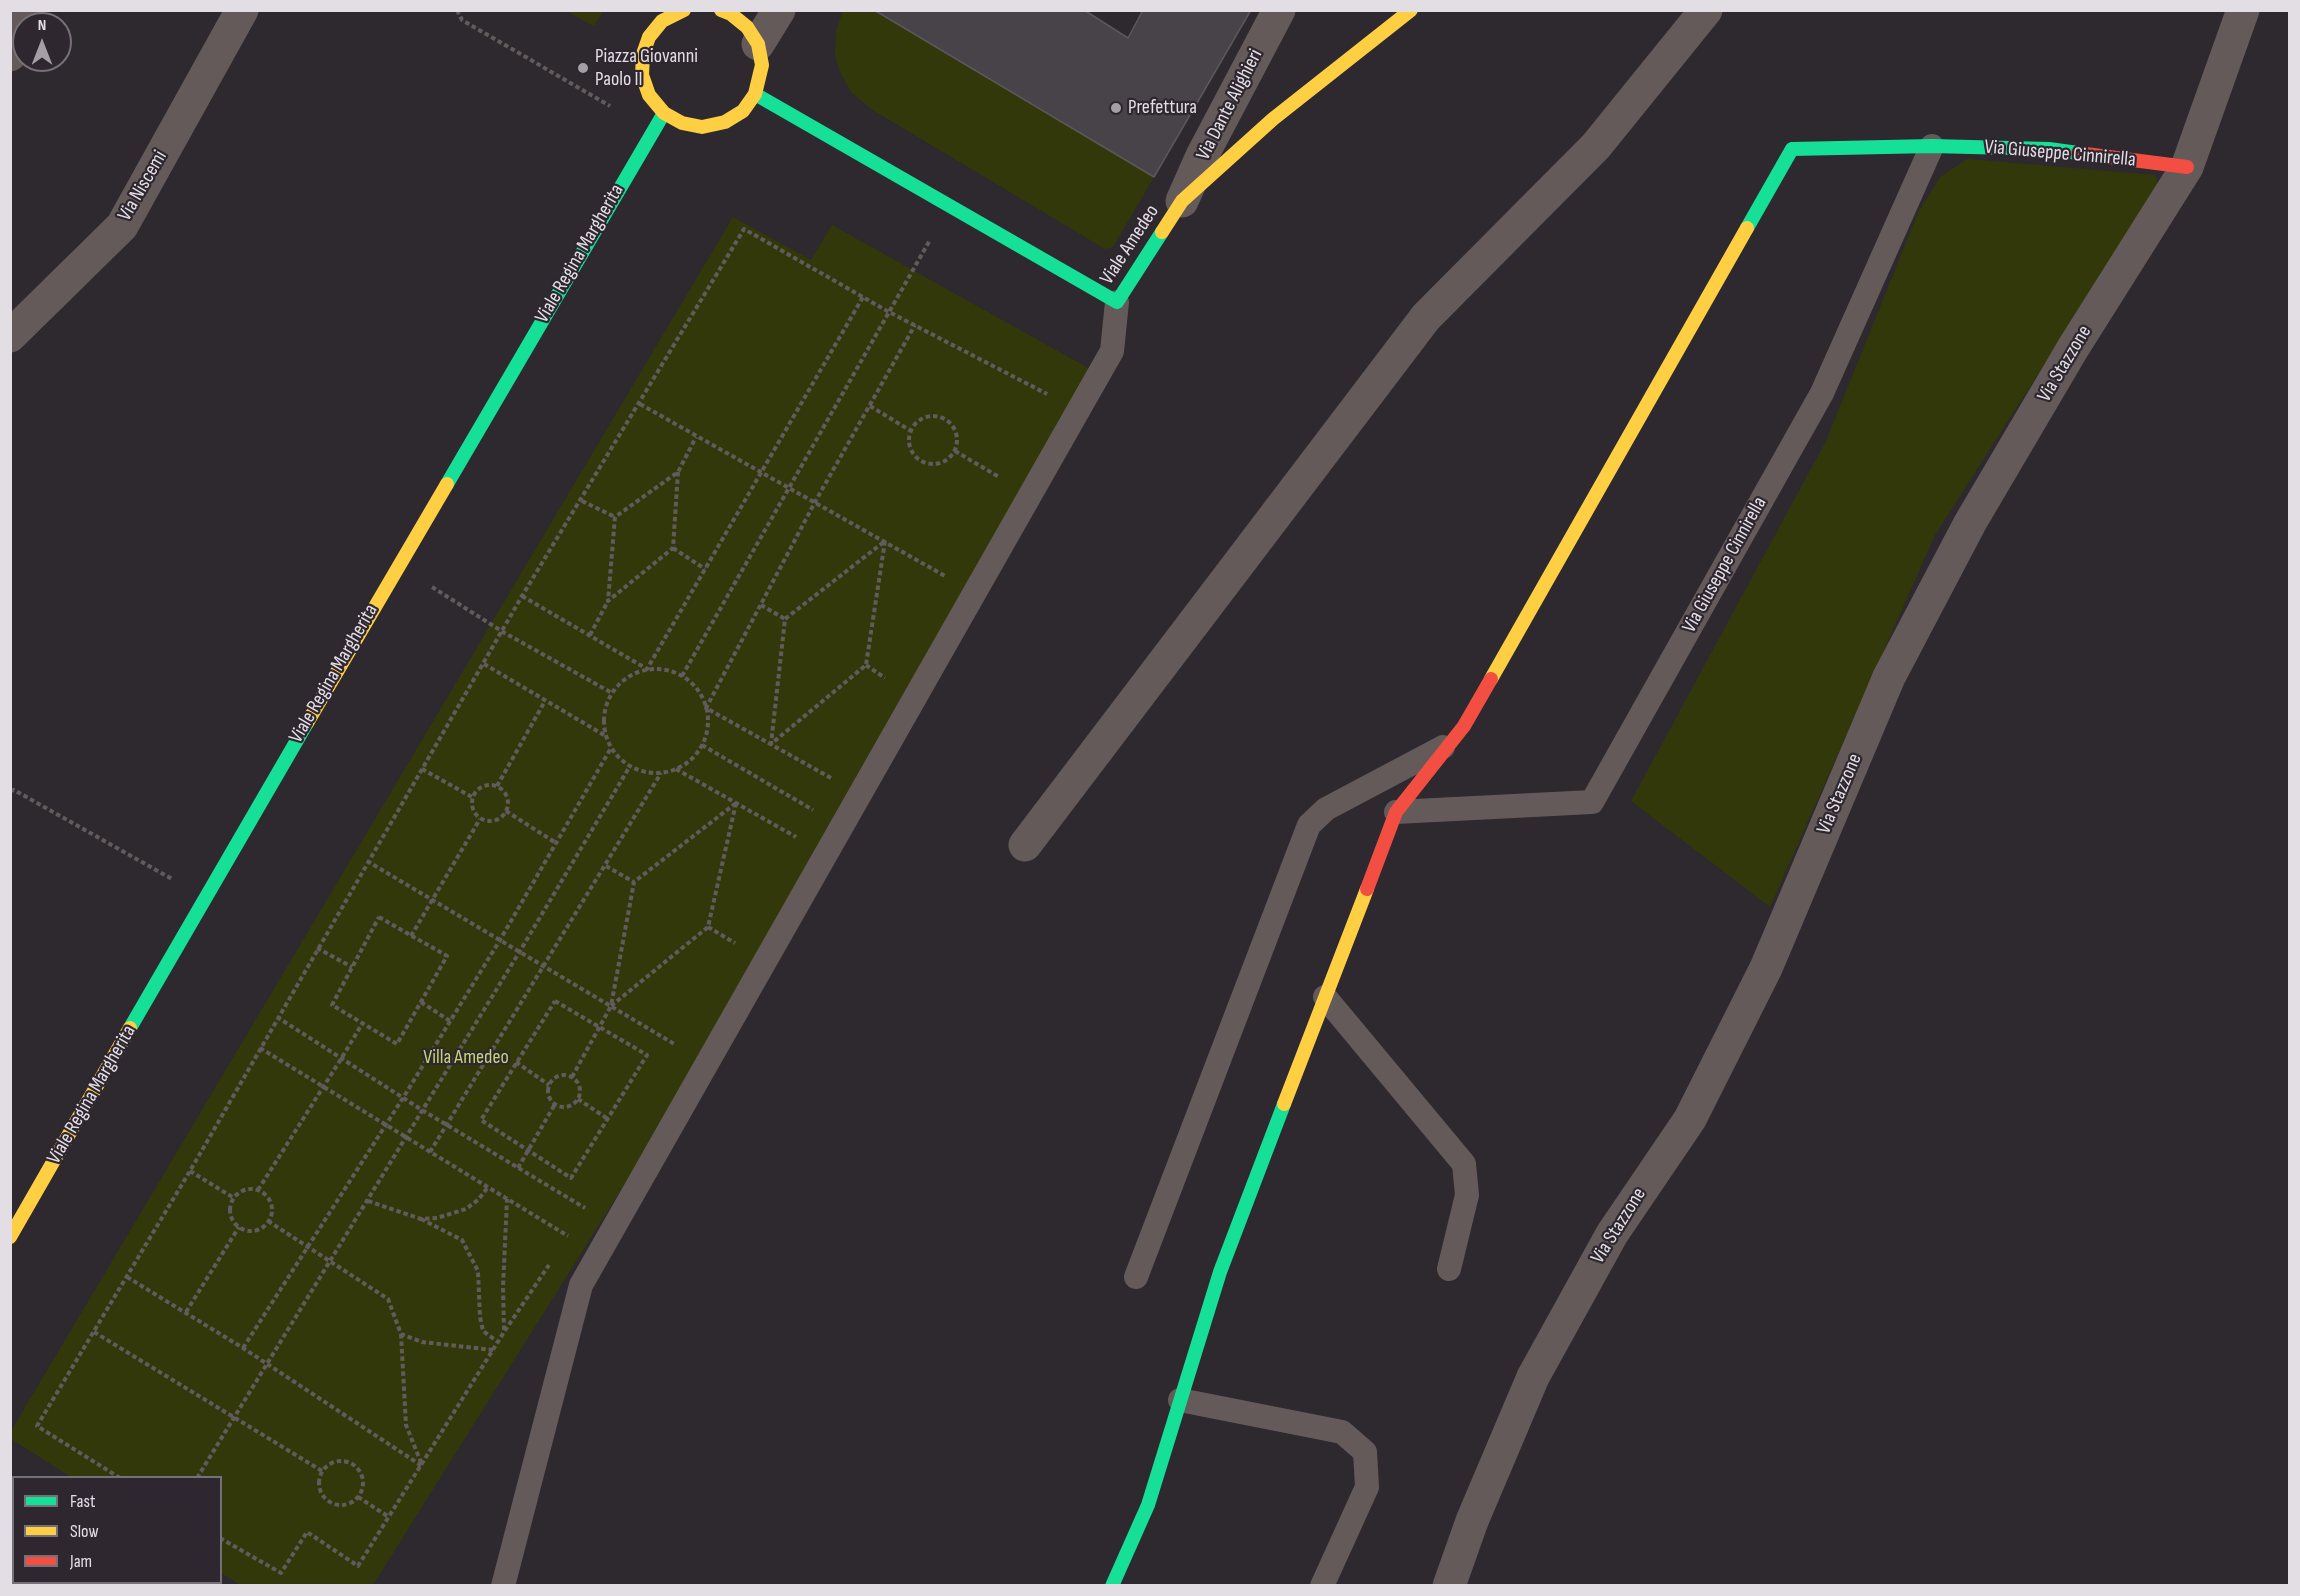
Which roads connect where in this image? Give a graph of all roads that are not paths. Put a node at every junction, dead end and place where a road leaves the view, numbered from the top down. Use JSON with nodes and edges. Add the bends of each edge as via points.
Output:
{"nodes":[{"id":1,"x":27,"y":10,"type":"edge"},
{"id":2,"x":242,"y":10,"type":"edge"},
{"id":3,"x":684,"y":10,"type":"edge"},
{"id":4,"x":721,"y":10,"type":"edge"},
{"id":5,"x":779,"y":10,"type":"edge"},
{"id":6,"x":1279,"y":10,"type":"edge"},
{"id":7,"x":1412,"y":10,"type":"edge"},
{"id":8,"x":1706,"y":10,"type":"edge"},
{"id":9,"x":2243,"y":10,"type":"edge"},
{"id":10,"x":758,"y":44,"type":"junction"},
{"id":11,"x":10,"y":55,"type":"edge"},
{"id":12,"x":755,"y":94,"type":"junction"},
{"id":13,"x":664,"y":113,"type":"junction"},
{"id":14,"x":1932,"y":146,"type":"junction"},
{"id":15,"x":2187,"y":167,"type":"junction"},
{"id":16,"x":1182,"y":201,"type":"junction"},
{"id":17,"x":1117,"y":302,"type":"junction"},
{"id":18,"x":10,"y":336,"type":"edge"},
{"id":19,"x":1449,"y":744,"type":"junction"},
{"id":20,"x":1396,"y":812,"type":"junction"},
{"id":21,"x":1025,"y":845,"type":"dead end"},
{"id":22,"x":1325,"y":997,"type":"junction"},
{"id":23,"x":10,"y":1237,"type":"edge"},
{"id":24,"x":1449,"y":1269,"type":"dead end"},
{"id":25,"x":1136,"y":1277,"type":"dead end"},
{"id":26,"x":1180,"y":1400,"type":"junction"},
{"id":27,"x":503,"y":1586,"type":"edge"},
{"id":28,"x":1112,"y":1586,"type":"edge"},
{"id":29,"x":1322,"y":1586,"type":"edge"},
{"id":30,"x":1449,"y":1586,"type":"edge"}],
"edges":[{"from":1,"to":11,"type":"street"},
{"from":2,"to":18,"type":"street","name":"Via Niscemi","via":[[122,226]]},
{"from":3,"to":13,"type":"street","via":[[646,35],[642,75],[649,95]]},
{"from":4,"to":10,"type":"street","via":[[747,27]]},
{"from":5,"to":10,"type":"street"},
{"from":6,"to":16,"type":"street","name":"Via Dante Alighieri"},
{"from":7,"to":16,"type":"street","name":"Viale Amedeo","via":[[1273,119]]},
{"from":8,"to":21,"type":"street","via":[[1596,146],[1426,317]]},
{"from":9,"to":15,"type":"street","name":"Via Stazzone"},
{"from":10,"to":12,"type":"street","via":[[762,65]]},
{"from":12,"to":13,"type":"street","via":[[743,111],[725,122],[702,127],[682,123]]},
{"from":12,"to":17,"type":"street","name":"Viale Amedeo"},
{"from":13,"to":23,"type":"street","name":"Viale Regina Margherita"},
{"from":14,"to":15,"type":"street","name":"Via Giuseppe Cinnirella","via":[[2049,149]]},
{"from":14,"to":19,"type":"street","name":"Via Giuseppe Cinnirella","via":[[1792,149],[1464,726]]},
{"from":14,"to":20,"type":"lane","name":"Via Giuseppe Cinnirella","via":[[1822,393],[1592,802]]},
{"from":15,"to":30,"type":"street","name":"Via Stazzone","via":[[2073,348],[1970,523],[1889,677],[1766,968],[1690,1119],[1612,1234],[1533,1377]]},
{"from":16,"to":17,"type":"street","name":"Viale Amedeo"},
{"from":17,"to":27,"type":"lane","via":[[1112,351],[581,1285]]},
{"from":19,"to":20,"type":"street"},
{"from":19,"to":25,"type":"lane","via":[[1326,808],[1309,825]]},
{"from":20,"to":22,"type":"street"},
{"from":22,"to":24,"type":"lane","via":[[1464,1164],[1467,1195]]},
{"from":22,"to":26,"type":"street","via":[[1220,1272]]},
{"from":26,"to":28,"type":"street","via":[[1148,1505]]},
{"from":26,"to":29,"type":"lane","via":[[1342,1432],[1365,1452],[1367,1487]]}]}
